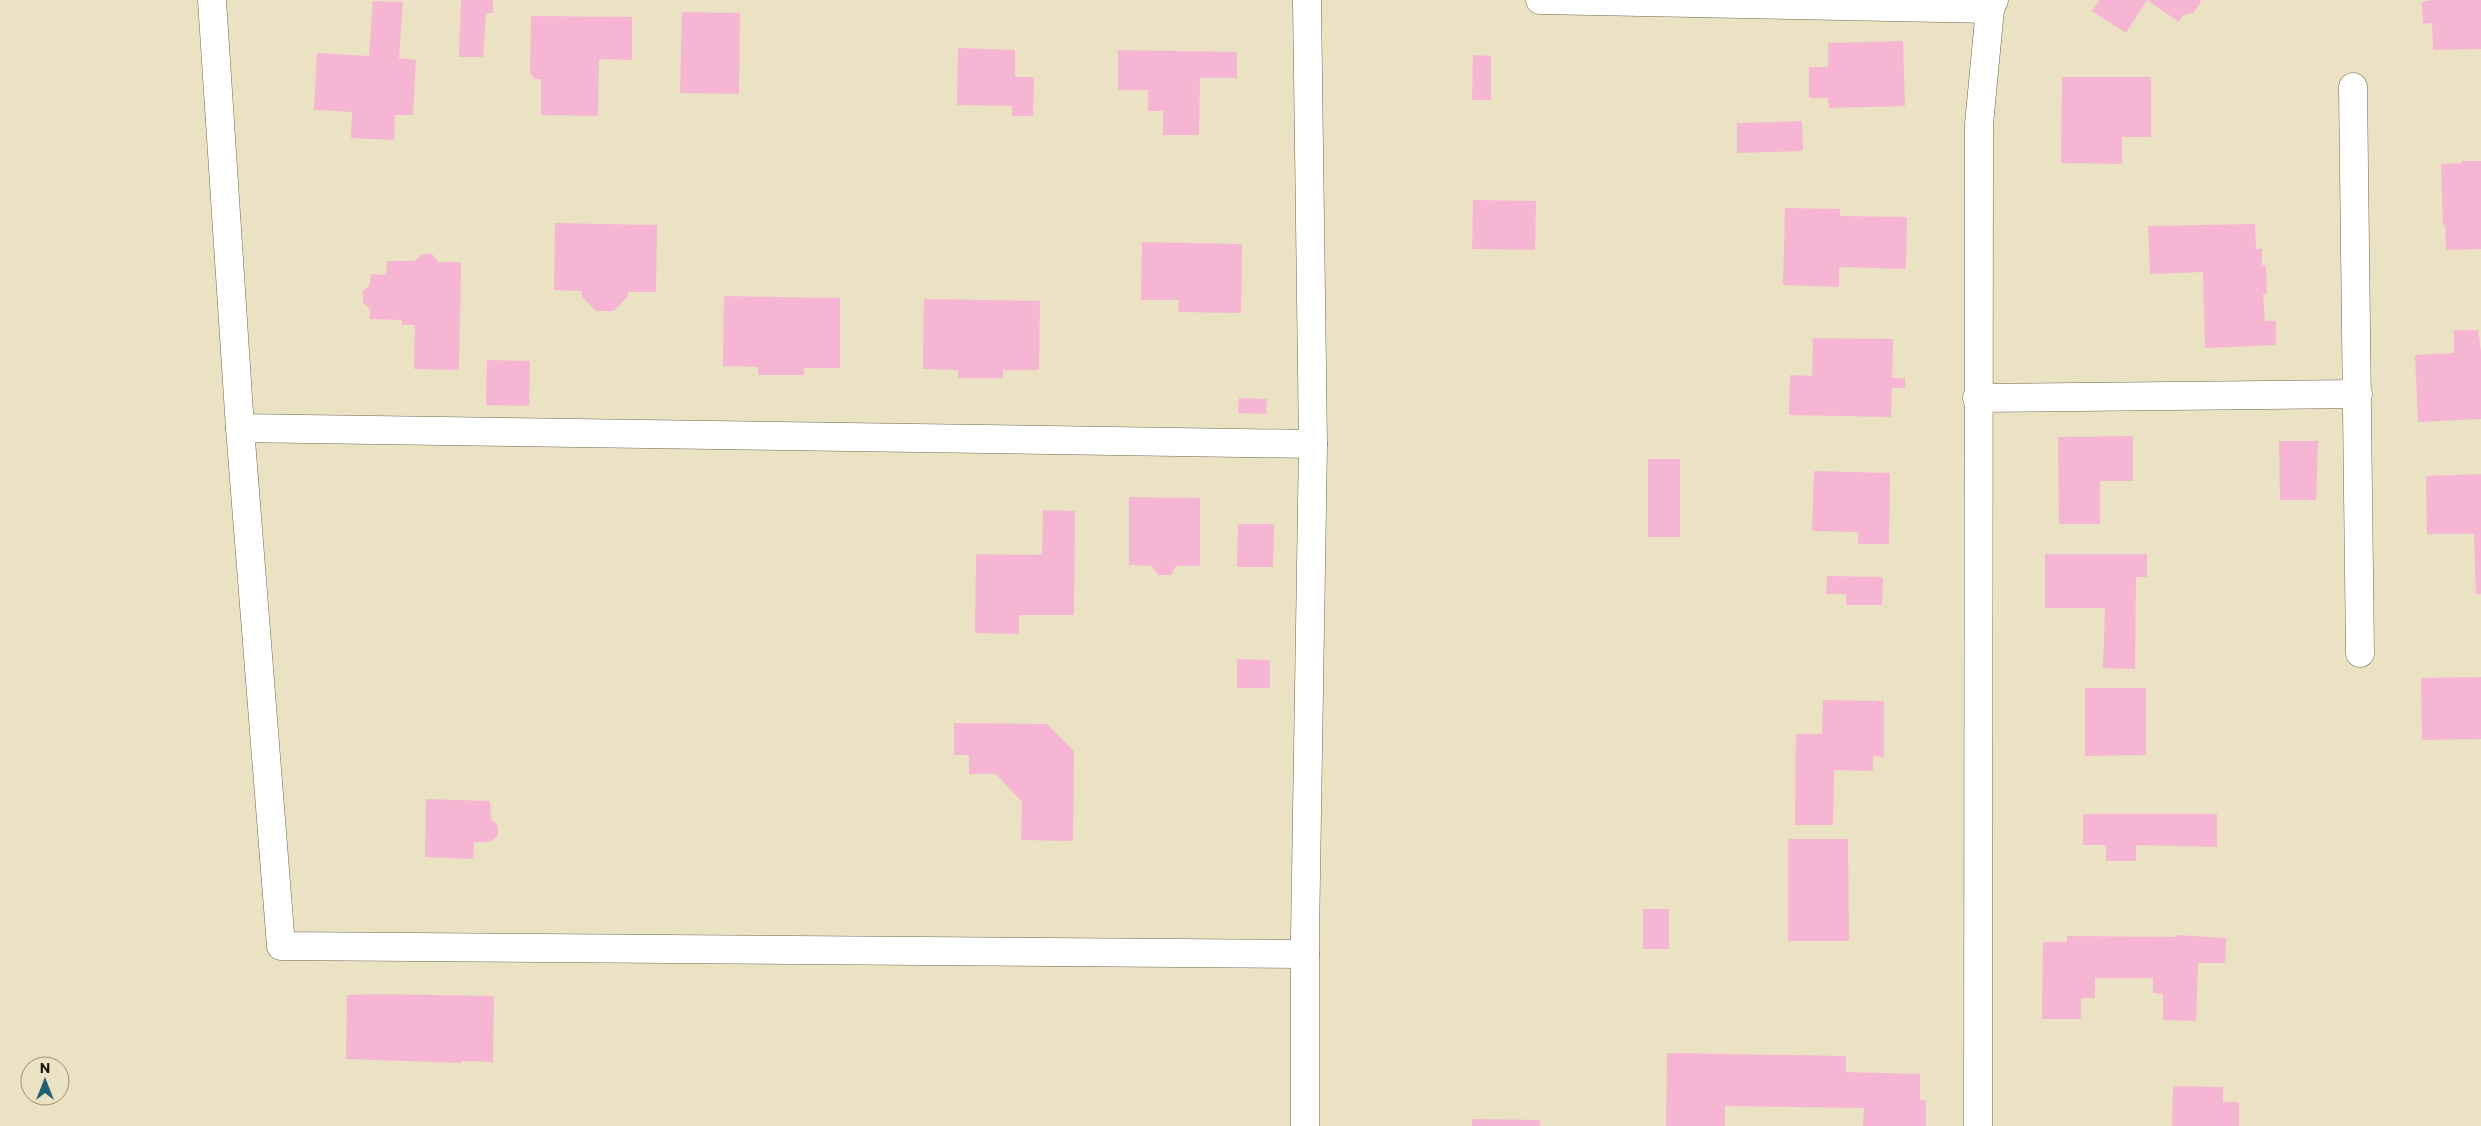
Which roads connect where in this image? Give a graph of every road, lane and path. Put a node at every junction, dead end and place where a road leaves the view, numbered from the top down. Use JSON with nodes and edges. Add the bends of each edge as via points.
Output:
{"nodes":[{"id":1,"x":212,"y":0,"type":"edge"},
{"id":2,"x":1307,"y":0,"type":"edge"},
{"id":3,"x":1540,"y":0,"type":"edge"},
{"id":4,"x":1992,"y":5,"type":"edge"},
{"id":5,"x":2354,"y":87,"type":"dead end"},
{"id":6,"x":2358,"y":394,"type":"junction"},
{"id":7,"x":1977,"y":398,"type":"junction"},
{"id":8,"x":240,"y":428,"type":"junction"},
{"id":9,"x":1313,"y":444,"type":"junction"},
{"id":10,"x":2360,"y":653,"type":"dead end"},
{"id":11,"x":1305,"y":954,"type":"junction"},
{"id":12,"x":1305,"y":1126,"type":"edge"},
{"id":13,"x":1978,"y":1126,"type":"edge"}],
"edges":[{"from":1,"to":8,"type":"street"},
{"from":2,"to":9,"type":"street"},
{"from":3,"to":4,"type":"street"},
{"from":4,"to":7,"type":"street","via":[[1979,124]]},
{"from":5,"to":6,"type":"street"},
{"from":6,"to":7,"type":"street"},
{"from":6,"to":10,"type":"street"},
{"from":7,"to":13,"type":"street"},
{"from":8,"to":9,"type":"street"},
{"from":8,"to":11,"type":"street","via":[[280,946]]},
{"from":9,"to":11,"type":"street"},
{"from":11,"to":12,"type":"street"}]}
